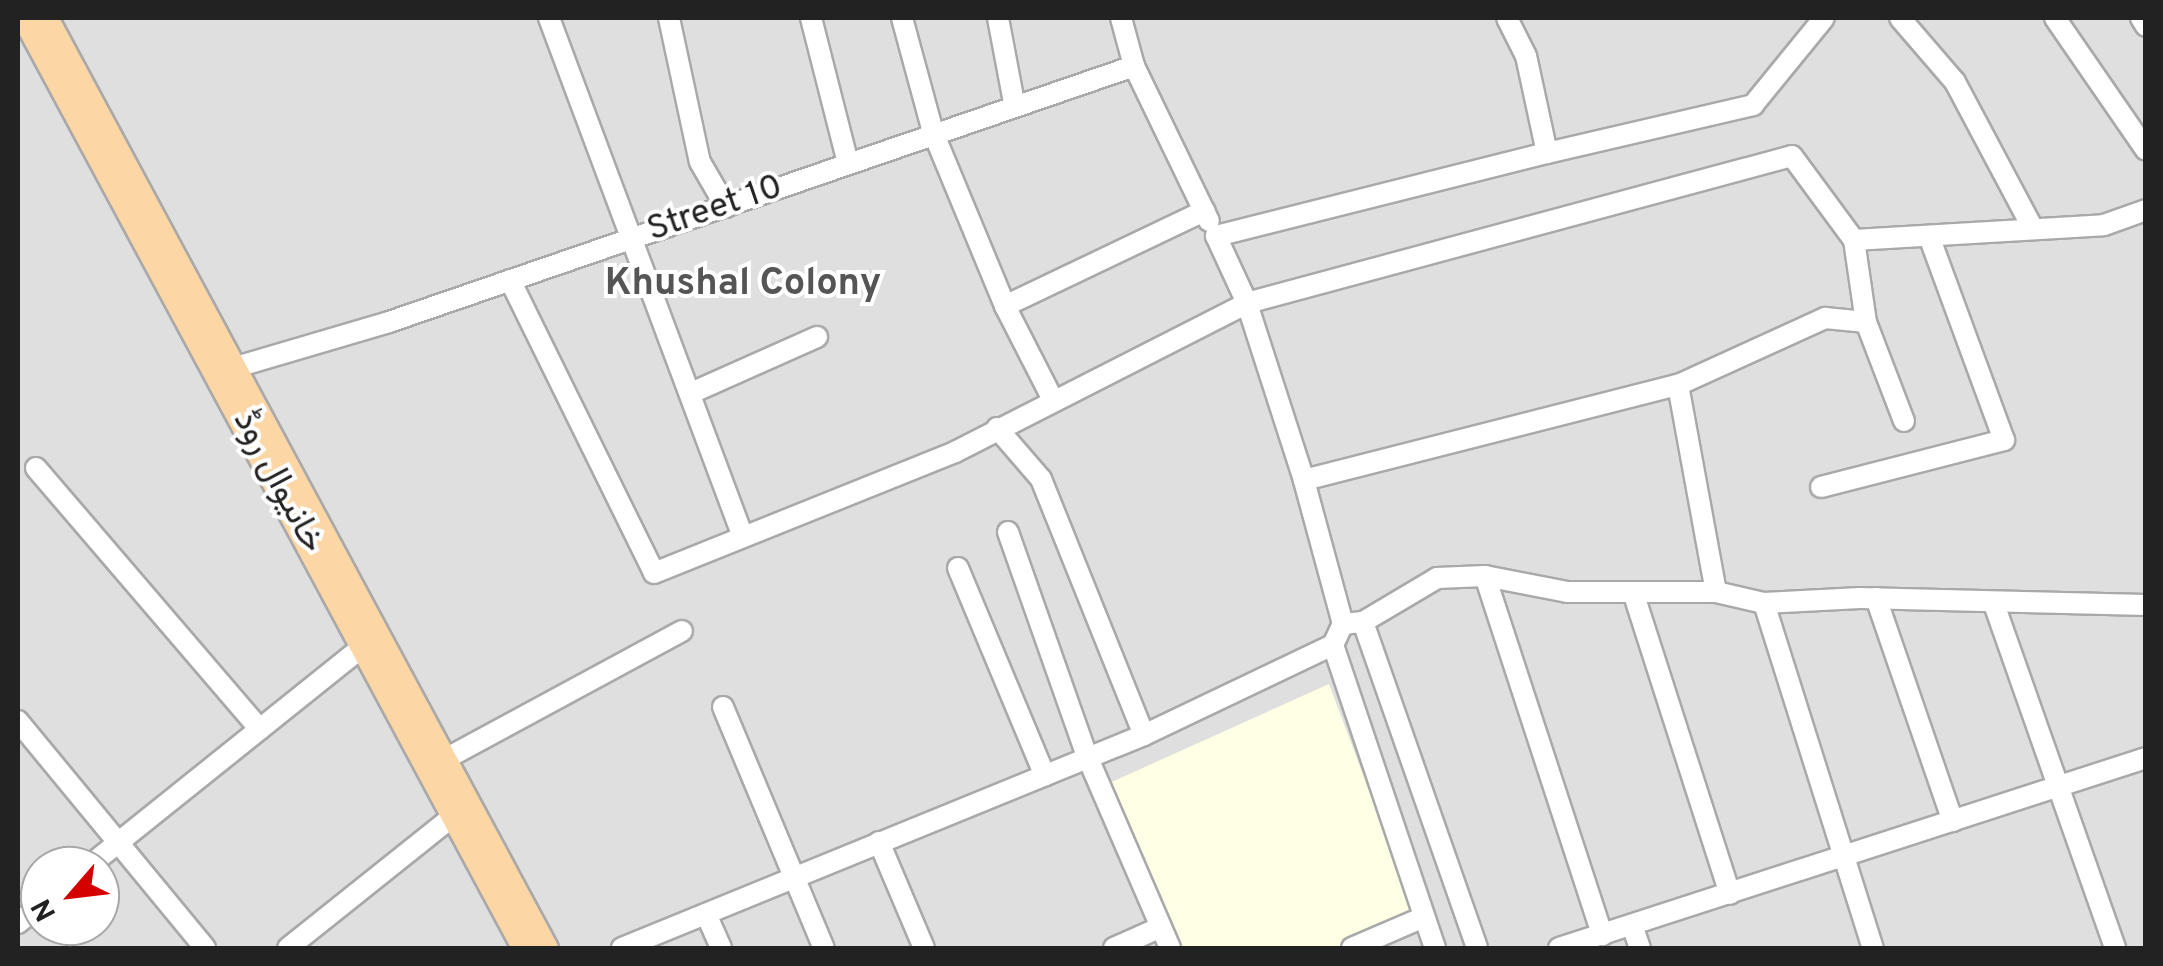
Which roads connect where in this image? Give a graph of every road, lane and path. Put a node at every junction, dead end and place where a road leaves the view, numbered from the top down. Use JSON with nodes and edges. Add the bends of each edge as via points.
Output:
{"nodes":[{"id":1,"x":549,"y":18,"type":"edge"},
{"id":2,"x":669,"y":18,"type":"edge"},
{"id":3,"x":810,"y":18,"type":"edge"},
{"id":4,"x":902,"y":18,"type":"edge"},
{"id":5,"x":998,"y":18,"type":"edge"},
{"id":6,"x":1121,"y":18,"type":"edge"},
{"id":7,"x":1507,"y":18,"type":"edge"},
{"id":8,"x":1824,"y":18,"type":"edge"},
{"id":9,"x":1900,"y":18,"type":"edge"},
{"id":10,"x":2054,"y":18,"type":"edge"},
{"id":11,"x":2140,"y":18,"type":"edge"},
{"id":12,"x":2146,"y":26,"type":"edge"},
{"id":13,"x":34,"y":27,"type":"edge"},
{"id":14,"x":1134,"y":66,"type":"junction"},
{"id":15,"x":1014,"y":103,"type":"junction"},
{"id":16,"x":933,"y":132,"type":"junction"},
{"id":17,"x":2146,"y":150,"type":"edge"},
{"id":18,"x":1547,"y":154,"type":"junction"},
{"id":19,"x":848,"y":163,"type":"junction"},
{"id":20,"x":726,"y":207,"type":"junction"},
{"id":21,"x":1204,"y":210,"type":"junction"},
{"id":22,"x":2146,"y":210,"type":"edge"},
{"id":23,"x":2032,"y":229,"type":"junction"},
{"id":24,"x":1216,"y":236,"type":"junction"},
{"id":25,"x":1929,"y":236,"type":"junction"},
{"id":26,"x":628,"y":238,"type":"junction"},
{"id":27,"x":1854,"y":240,"type":"junction"},
{"id":28,"x":510,"y":280,"type":"junction"},
{"id":29,"x":1247,"y":303,"type":"junction"},
{"id":30,"x":1005,"y":306,"type":"junction"},
{"id":31,"x":1866,"y":322,"type":"junction"},
{"id":32,"x":817,"y":337,"type":"dead end"},
{"id":33,"x":236,"y":367,"type":"junction"},
{"id":34,"x":1678,"y":385,"type":"junction"},
{"id":35,"x":691,"y":393,"type":"junction"},
{"id":36,"x":1052,"y":398,"type":"junction"},
{"id":37,"x":1904,"y":421,"type":"dead end"},
{"id":38,"x":998,"y":428,"type":"junction"},
{"id":39,"x":36,"y":468,"type":"dead end"},
{"id":40,"x":1304,"y":480,"type":"junction"},
{"id":41,"x":1821,"y":487,"type":"dead end"},
{"id":42,"x":1008,"y":532,"type":"dead end"},
{"id":43,"x":743,"y":537,"type":"junction"},
{"id":44,"x":958,"y":568,"type":"dead end"},
{"id":45,"x":1485,"y":576,"type":"junction"},
{"id":46,"x":1632,"y":592,"type":"junction"},
{"id":47,"x":1716,"y":592,"type":"junction"},
{"id":48,"x":1876,"y":598,"type":"junction"},
{"id":49,"x":1764,"y":603,"type":"junction"},
{"id":50,"x":1994,"y":604,"type":"junction"},
{"id":51,"x":2146,"y":605,"type":"edge"},
{"id":52,"x":1353,"y":623,"type":"junction"},
{"id":53,"x":682,"y":630,"type":"dead end"},
{"id":54,"x":365,"y":645,"type":"junction"},
{"id":55,"x":1333,"y":645,"type":"junction"},
{"id":56,"x":722,"y":708,"type":"dead end"},
{"id":57,"x":18,"y":721,"type":"edge"},
{"id":58,"x":260,"y":729,"type":"junction"},
{"id":59,"x":1144,"y":735,"type":"junction"},
{"id":60,"x":1088,"y":756,"type":"junction"},
{"id":61,"x":447,"y":758,"type":"junction"},
{"id":62,"x":2146,"y":758,"type":"edge"},
{"id":63,"x":1045,"y":776,"type":"junction"},
{"id":64,"x":2060,"y":786,"type":"junction"},
{"id":65,"x":456,"y":814,"type":"junction"},
{"id":66,"x":1953,"y":821,"type":"junction"},
{"id":67,"x":879,"y":842,"type":"junction"},
{"id":68,"x":118,"y":843,"type":"junction"},
{"id":69,"x":114,"y":846,"type":"edge"},
{"id":70,"x":1844,"y":857,"type":"junction"},
{"id":71,"x":794,"y":878,"type":"junction"},
{"id":72,"x":1730,"y":894,"type":"junction"},
{"id":73,"x":706,"y":914,"type":"junction"},
{"id":74,"x":1424,"y":917,"type":"junction"},
{"id":75,"x":1632,"y":925,"type":"junction"},
{"id":76,"x":1161,"y":927,"type":"junction"},
{"id":77,"x":1602,"y":935,"type":"junction"},
{"id":78,"x":205,"y":948,"type":"edge"},
{"id":79,"x":288,"y":948,"type":"edge"},
{"id":80,"x":525,"y":948,"type":"edge"},
{"id":81,"x":545,"y":948,"type":"edge"},
{"id":82,"x":622,"y":948,"type":"edge"},
{"id":83,"x":721,"y":948,"type":"edge"},
{"id":84,"x":824,"y":948,"type":"edge"},
{"id":85,"x":924,"y":948,"type":"edge"},
{"id":86,"x":1114,"y":948,"type":"edge"},
{"id":87,"x":1170,"y":948,"type":"edge"},
{"id":88,"x":1352,"y":948,"type":"edge"},
{"id":89,"x":1435,"y":948,"type":"edge"},
{"id":90,"x":1477,"y":948,"type":"edge"},
{"id":91,"x":1558,"y":948,"type":"edge"},
{"id":92,"x":1640,"y":948,"type":"edge"},
{"id":93,"x":1872,"y":948,"type":"edge"},
{"id":94,"x":2114,"y":948,"type":"edge"}],
"edges":[{"from":1,"to":26,"type":"street"},
{"from":2,"to":20,"type":"street","via":[[700,162]]},
{"from":3,"to":19,"type":"street"},
{"from":4,"to":16,"type":"street"},
{"from":5,"to":15,"type":"street"},
{"from":6,"to":14,"type":"street"},
{"from":7,"to":18,"type":"street","via":[[1526,56]]},
{"from":8,"to":18,"type":"street","via":[[1753,105]]},
{"from":9,"to":23,"type":"street","via":[[1954,82]]},
{"from":10,"to":17,"type":"street"},
{"from":11,"to":12,"type":"street"},
{"from":13,"to":33,"type":"main road","name":"خانیوال روڈ"},
{"from":13,"to":54,"type":"main road","name":"خانیوال روڈ"},
{"from":14,"to":15,"type":"street","name":"Street 10"},
{"from":14,"to":21,"type":"street"},
{"from":15,"to":16,"type":"street","name":"Street 10"},
{"from":16,"to":19,"type":"street","name":"Street 10"},
{"from":16,"to":30,"type":"street"},
{"from":18,"to":24,"type":"street"},
{"from":19,"to":20,"type":"street","name":"Street 10"},
{"from":20,"to":26,"type":"street","name":"Street 10"},
{"from":21,"to":24,"type":"street"},
{"from":21,"to":30,"type":"street"},
{"from":22,"to":23,"type":"street","via":[[2104,224]]},
{"from":23,"to":25,"type":"street"},
{"from":24,"to":29,"type":"street"},
{"from":25,"to":27,"type":"street"},
{"from":25,"to":41,"type":"street","via":[[2004,440]]},
{"from":26,"to":28,"type":"street","name":"Street 10"},
{"from":26,"to":35,"type":"street"},
{"from":27,"to":29,"type":"street","via":[[1792,156]]},
{"from":27,"to":31,"type":"street"},
{"from":28,"to":33,"type":"street","name":"Street 10"},
{"from":28,"to":43,"type":"street","via":[[654,573]]},
{"from":29,"to":36,"type":"street"},
{"from":29,"to":40,"type":"street"},
{"from":30,"to":36,"type":"street"},
{"from":31,"to":34,"type":"street","via":[[1825,318]]},
{"from":31,"to":37,"type":"street"},
{"from":32,"to":35,"type":"street"},
{"from":33,"to":61,"type":"main road","name":"خانیوال روڈ"},
{"from":34,"to":40,"type":"street"},
{"from":34,"to":47,"type":"street"},
{"from":35,"to":43,"type":"street"},
{"from":36,"to":38,"type":"street"},
{"from":38,"to":43,"type":"street","via":[[955,452]]},
{"from":38,"to":59,"type":"street","via":[[1041,479]]},
{"from":39,"to":58,"type":"street"},
{"from":40,"to":52,"type":"street"},
{"from":42,"to":60,"type":"street"},
{"from":44,"to":63,"type":"street"},
{"from":45,"to":46,"type":"street","via":[[1567,592]]},
{"from":45,"to":52,"type":"street","via":[[1437,578]]},
{"from":45,"to":77,"type":"street"},
{"from":46,"to":47,"type":"street"},
{"from":46,"to":72,"type":"street"},
{"from":47,"to":49,"type":"street"},
{"from":48,"to":49,"type":"street"},
{"from":48,"to":50,"type":"street"},
{"from":48,"to":66,"type":"street"},
{"from":49,"to":70,"type":"street"},
{"from":50,"to":51,"type":"street"},
{"from":50,"to":64,"type":"street"},
{"from":52,"to":55,"type":"street"},
{"from":52,"to":90,"type":"street"},
{"from":53,"to":61,"type":"street"},
{"from":54,"to":58,"type":"street"},
{"from":54,"to":65,"type":"main road","name":"خانیوال روڈ"},
{"from":55,"to":59,"type":"street"},
{"from":55,"to":74,"type":"street"},
{"from":56,"to":71,"type":"street"},
{"from":57,"to":68,"type":"street"},
{"from":58,"to":68,"type":"street"},
{"from":59,"to":60,"type":"street"},
{"from":60,"to":63,"type":"street"},
{"from":60,"to":76,"type":"street"},
{"from":61,"to":81,"type":"main road","name":"خانیوال روڈ"},
{"from":62,"to":64,"type":"street"},
{"from":63,"to":67,"type":"street"},
{"from":64,"to":66,"type":"street"},
{"from":64,"to":94,"type":"street"},
{"from":65,"to":79,"type":"street"},
{"from":65,"to":80,"type":"main road","name":"خانیوال روڈ"},
{"from":66,"to":70,"type":"street"},
{"from":67,"to":71,"type":"street"},
{"from":67,"to":85,"type":"street"},
{"from":68,"to":69,"type":"street"},
{"from":68,"to":78,"type":"street"},
{"from":70,"to":72,"type":"street"},
{"from":70,"to":93,"type":"street"},
{"from":71,"to":73,"type":"street"},
{"from":71,"to":84,"type":"street"},
{"from":72,"to":75,"type":"street"},
{"from":73,"to":82,"type":"street"},
{"from":73,"to":83,"type":"street"},
{"from":74,"to":88,"type":"street"},
{"from":74,"to":89,"type":"street"},
{"from":75,"to":77,"type":"street"},
{"from":75,"to":92,"type":"street"},
{"from":76,"to":86,"type":"street"},
{"from":76,"to":87,"type":"street"},
{"from":77,"to":91,"type":"street"}]}
